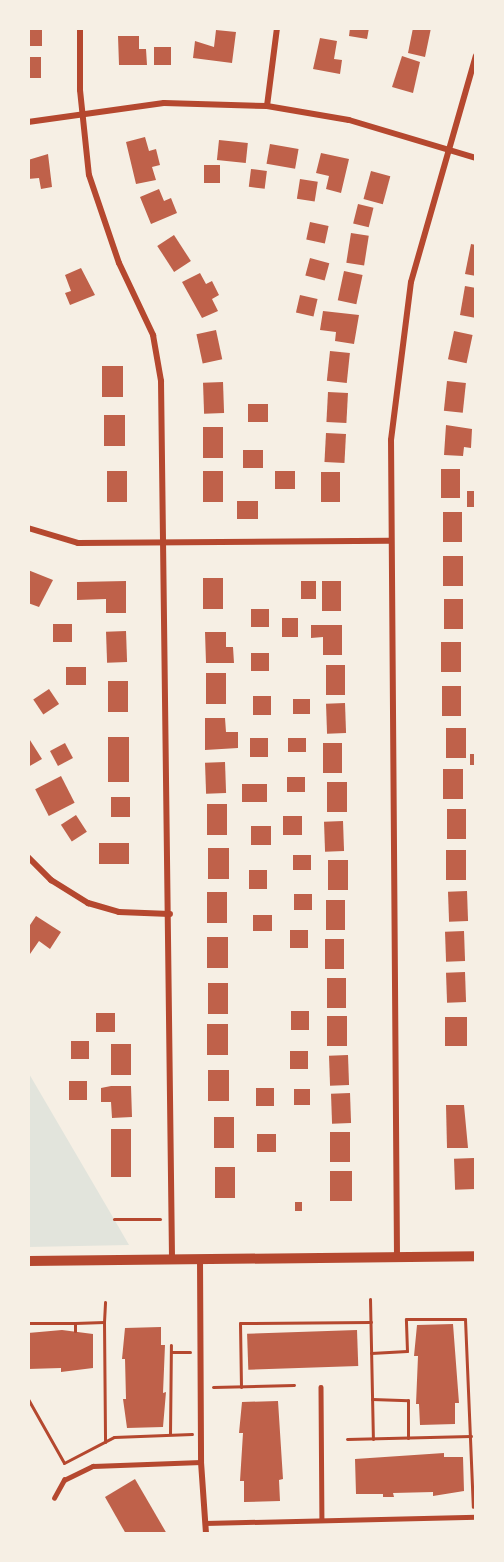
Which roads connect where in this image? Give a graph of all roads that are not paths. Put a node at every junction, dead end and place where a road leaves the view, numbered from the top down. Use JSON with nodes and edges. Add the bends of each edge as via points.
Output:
{"nodes":[{"id":1,"x":80,"y":28,"type":"edge"},
{"id":2,"x":277,"y":28,"type":"edge"},
{"id":3,"x":476,"y":56,"type":"edge"},
{"id":4,"x":267,"y":106,"type":"junction"},
{"id":5,"x":82,"y":112,"type":"junction"},
{"id":6,"x":28,"y":122,"type":"edge"},
{"id":7,"x":447,"y":150,"type":"junction"},
{"id":8,"x":476,"y":158,"type":"edge"},
{"id":9,"x":28,"y":528,"type":"edge"},
{"id":10,"x":389,"y":541,"type":"junction"},
{"id":11,"x":162,"y":543,"type":"junction"},
{"id":12,"x":28,"y":857,"type":"edge"},
{"id":13,"x":170,"y":914,"type":"junction"},
{"id":14,"x":476,"y":1256,"type":"edge"},
{"id":15,"x":397,"y":1257,"type":"junction"},
{"id":16,"x":200,"y":1258,"type":"junction"},
{"id":17,"x":172,"y":1259,"type":"junction"},
{"id":18,"x":28,"y":1261,"type":"edge"},
{"id":19,"x":321,"y":1387,"type":"dead end"},
{"id":20,"x":201,"y":1462,"type":"junction"},
{"id":21,"x":54,"y":1498,"type":"dead end"},
{"id":22,"x":476,"y":1517,"type":"edge"},
{"id":23,"x":322,"y":1519,"type":"junction"},
{"id":24,"x":205,"y":1523,"type":"junction"},
{"id":25,"x":206,"y":1533,"type":"edge"}],
"edges":[{"from":1,"to":5,"type":"street"},
{"from":2,"to":4,"type":"street"},
{"from":3,"to":7,"type":"street"},
{"from":4,"to":5,"type":"street","via":[[164,103]]},
{"from":4,"to":7,"type":"street","via":[[349,120]]},
{"from":5,"to":6,"type":"street"},
{"from":5,"to":11,"type":"street","via":[[89,175],[102,221],[148,318],[158,352]]},
{"from":7,"to":8,"type":"street"},
{"from":7,"to":10,"type":"street","via":[[421,240],[401,339],[391,440]]},
{"from":9,"to":11,"type":"street","via":[[78,543]]},
{"from":10,"to":11,"type":"street"},
{"from":10,"to":15,"type":"street"},
{"from":11,"to":13,"type":"street"},
{"from":12,"to":13,"type":"street","via":[[51,880],[88,903],[119,912]]},
{"from":13,"to":17,"type":"street"},
{"from":14,"to":15,"type":"street"},
{"from":15,"to":16,"type":"street"},
{"from":16,"to":17,"type":"street"},
{"from":16,"to":20,"type":"street"},
{"from":17,"to":18,"type":"street"},
{"from":19,"to":23,"type":"lane"},
{"from":20,"to":21,"type":"lane","via":[[93,1466],[64,1480]]},
{"from":20,"to":24,"type":"street"},
{"from":22,"to":23,"type":"lane"},
{"from":23,"to":24,"type":"lane"},
{"from":24,"to":25,"type":"street"}]}
